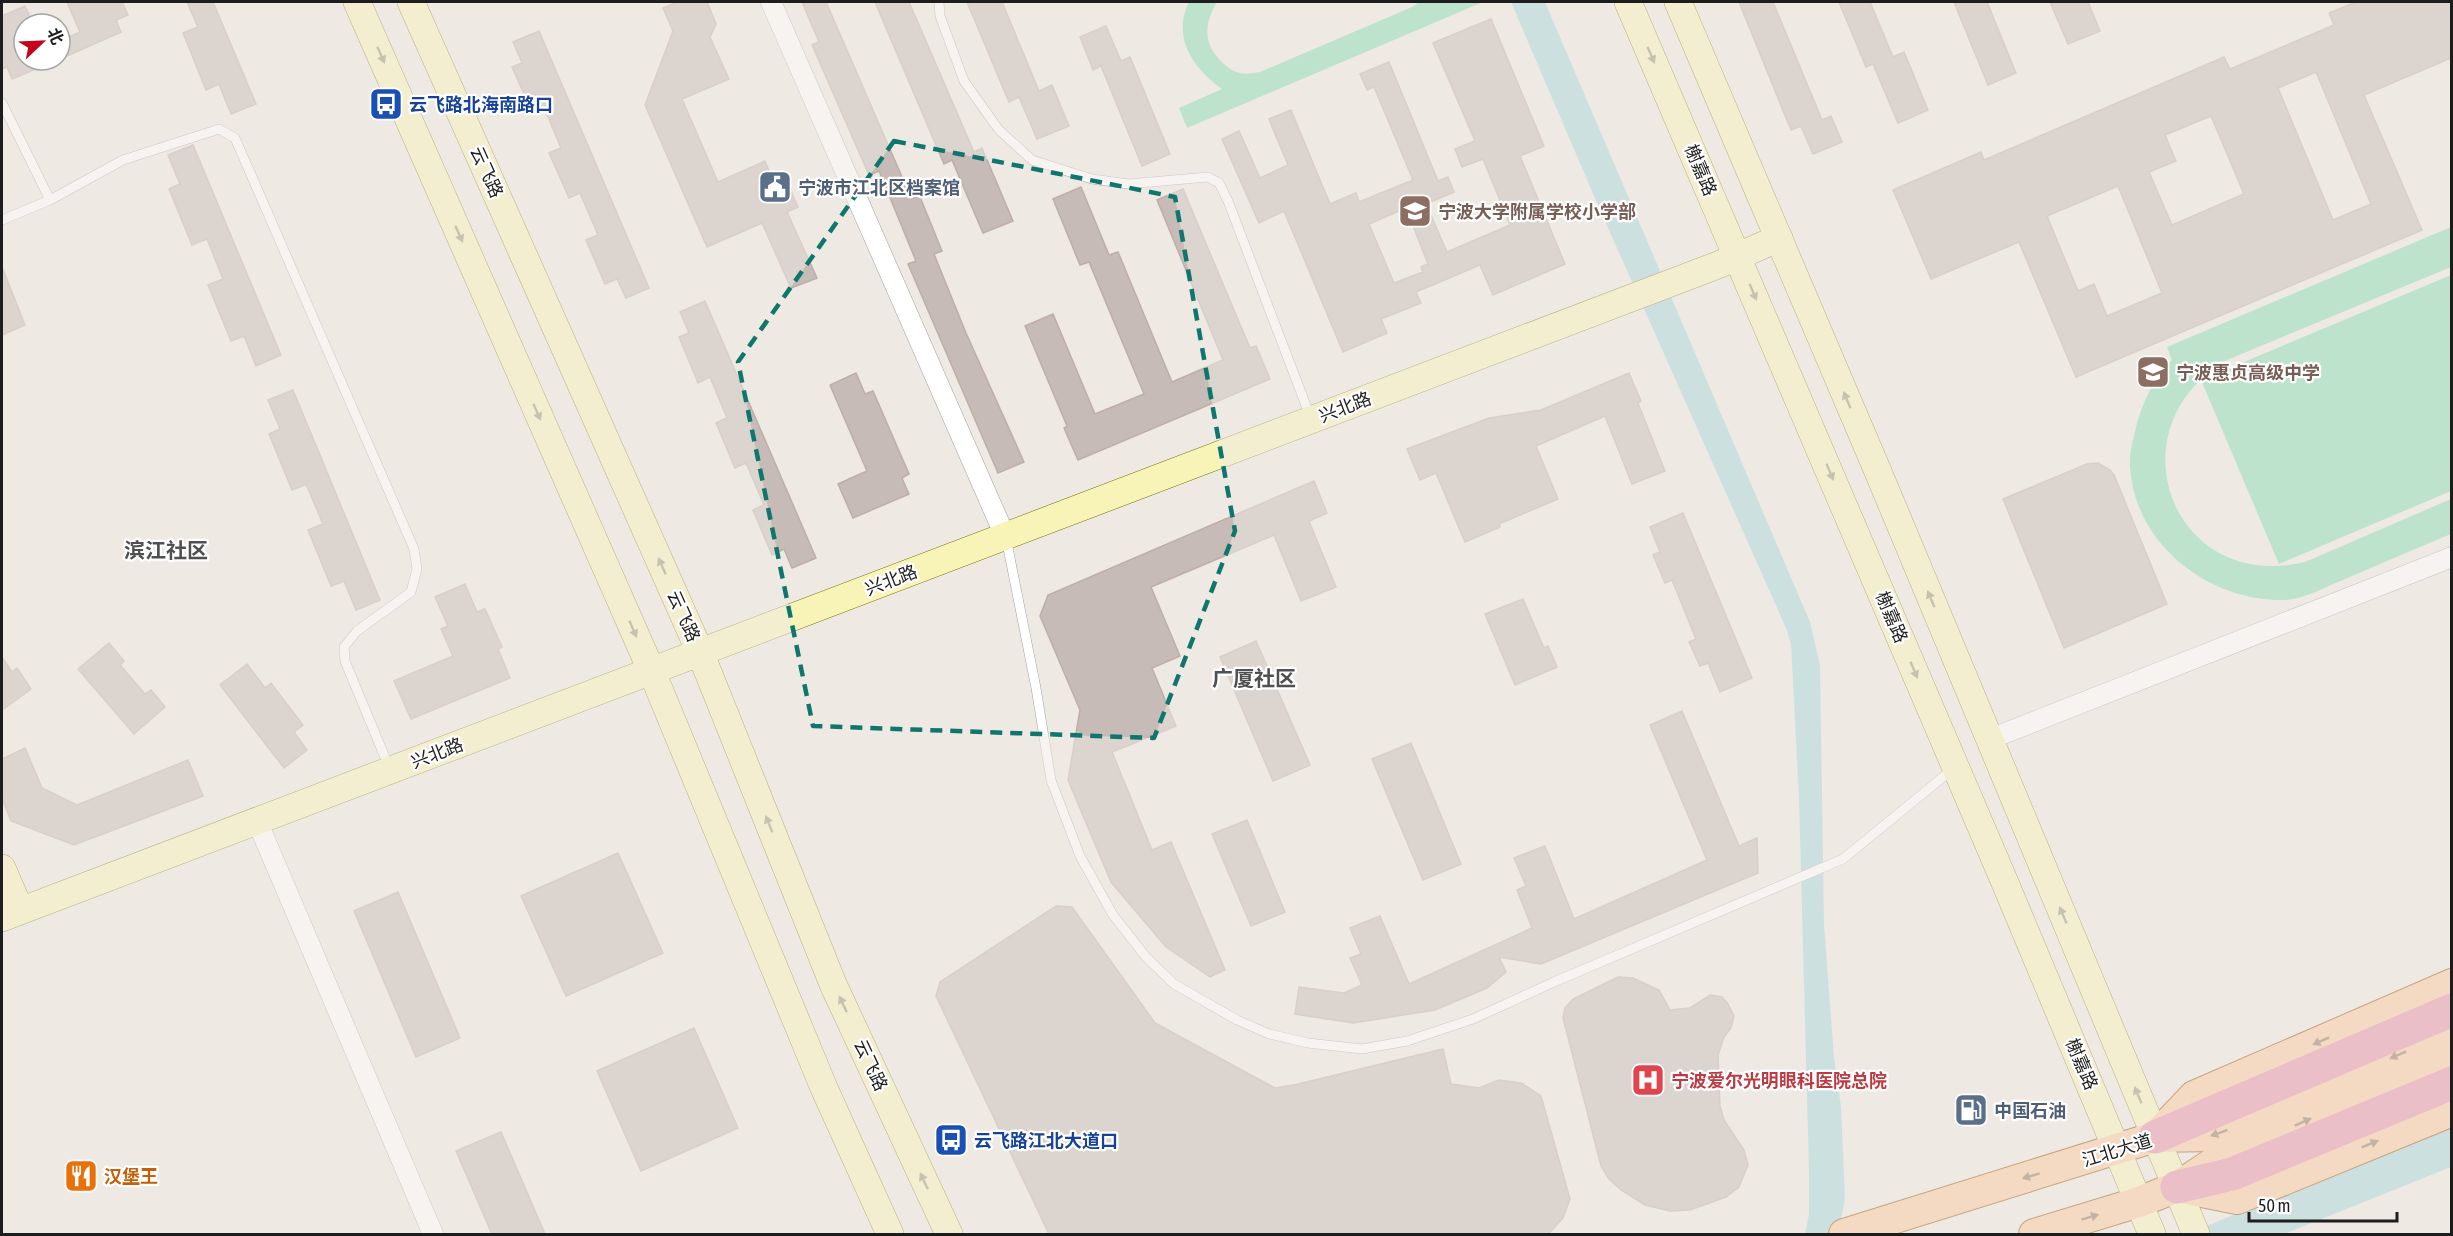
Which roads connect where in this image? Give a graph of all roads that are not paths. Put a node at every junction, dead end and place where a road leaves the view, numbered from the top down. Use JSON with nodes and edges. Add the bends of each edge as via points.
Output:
{"nodes":[{"id":1,"x":357,"y":2,"type":"edge"},
{"id":2,"x":411,"y":2,"type":"edge"},
{"id":3,"x":771,"y":2,"type":"edge"},
{"id":4,"x":939,"y":2,"type":"edge"},
{"id":5,"x":1628,"y":2,"type":"edge"},
{"id":6,"x":1678,"y":2,"type":"edge"},
{"id":7,"x":2,"y":103,"type":"edge"},
{"id":8,"x":50,"y":200,"type":"junction"},
{"id":9,"x":2,"y":220,"type":"edge"},
{"id":10,"x":1779,"y":238,"type":"junction"},
{"id":11,"x":1728,"y":261,"type":"junction"},
{"id":12,"x":1312,"y":420,"type":"junction"},
{"id":13,"x":1005,"y":536,"type":"junction"},
{"id":14,"x":2451,"y":557,"type":"edge"},
{"id":15,"x":700,"y":652,"type":"junction"},
{"id":16,"x":652,"y":672,"type":"junction"},
{"id":17,"x":1990,"y":740,"type":"junction"},
{"id":18,"x":1956,"y":767,"type":"junction"},
{"id":19,"x":390,"y":771,"type":"junction"},
{"id":20,"x":257,"y":821,"type":"junction"},
{"id":21,"x":2,"y":868,"type":"edge"},
{"id":22,"x":11,"y":914,"type":"edge"},
{"id":23,"x":2451,"y":984,"type":"edge"},
{"id":24,"x":2451,"y":1010,"type":"edge"},
{"id":25,"x":2451,"y":1032,"type":"edge"},
{"id":26,"x":2451,"y":1057,"type":"edge"},
{"id":27,"x":2451,"y":1083,"type":"edge"},
{"id":28,"x":2451,"y":1111,"type":"edge"},
{"id":29,"x":2155,"y":1137,"type":"junction"},
{"id":30,"x":2118,"y":1149,"type":"junction"},
{"id":31,"x":2177,"y":1188,"type":"junction"},
{"id":32,"x":2139,"y":1203,"type":"junction"},
{"id":33,"x":433,"y":1234,"type":"edge"},
{"id":34,"x":890,"y":1234,"type":"edge"},
{"id":35,"x":948,"y":1234,"type":"edge"},
{"id":36,"x":1844,"y":1234,"type":"edge"},
{"id":37,"x":2034,"y":1234,"type":"edge"},
{"id":38,"x":2152,"y":1234,"type":"edge"},
{"id":39,"x":2196,"y":1234,"type":"edge"}],
"edges":[{"from":1,"to":16,"type":"main road","one_way":true},
{"from":15,"to":2,"type":"main road","name":"云飞路","one_way":true},
{"from":3,"to":13,"type":"street"},
{"from":4,"to":12,"type":"lane","via":[[940,16],[964,81],[999,130],[1032,160],[1092,179],[1128,184],[1208,177],[1219,183]]},
{"from":5,"to":11,"type":"main road","name":"榭嘉路","one_way":true},
{"from":6,"to":10,"type":"main road"},
{"from":7,"to":8,"type":"lane"},
{"from":8,"to":9,"type":"lane"},
{"from":8,"to":19,"type":"lane","via":[[123,160],[219,129],[235,138],[414,549],[417,569],[411,592],[357,632],[344,647],[345,661]]},
{"from":10,"to":11,"type":"main road","name":"兴北路"},
{"from":17,"to":10,"type":"main road","one_way":true},
{"from":11,"to":12,"type":"main road","name":"兴北路"},
{"from":11,"to":18,"type":"main road","name":"榭嘉路","one_way":true},
{"from":12,"to":13,"type":"main road","name":"兴北路"},
{"from":13,"to":15,"type":"main road","name":"兴北路"},
{"from":13,"to":18,"type":"lane","via":[[1051,780],[1080,856],[1113,915],[1146,957],[1174,984],[1269,1034],[1362,1049],[1407,1041],[1473,1019],[1843,859]]},
{"from":14,"to":17,"type":"street"},
{"from":15,"to":16,"type":"main road","name":"兴北路"},
{"from":35,"to":15,"type":"main road","name":"云飞路","one_way":true,"via":[[833,984]]},
{"from":16,"to":19,"type":"main road","name":"兴北路"},
{"from":16,"to":34,"type":"main road","via":[[824,1088]]},
{"from":29,"to":17,"type":"main road","one_way":true},
{"from":18,"to":30,"type":"main road","name":"榭嘉路"},
{"from":19,"to":20,"type":"main road","name":"兴北路"},
{"from":20,"to":22,"type":"main road","name":"兴北路"},
{"from":20,"to":33,"type":"street"},
{"from":21,"to":22,"type":"main road"},
{"from":23,"to":29,"type":"main road","one_way":true,"via":[[2194,1096]]},
{"from":24,"to":29,"type":"highway"},
{"from":25,"to":29,"type":"main road","name":"江北大道","one_way":true,"via":[[2212,1136]]},
{"from":31,"to":26,"type":"main road","one_way":true,"via":[[2219,1159]]},
{"from":27,"to":31,"type":"highway","via":[[2232,1174]]},
{"from":31,"to":28,"type":"main road","one_way":true,"via":[[2236,1199]]},
{"from":29,"to":30,"type":"main road","name":"江北大道"},
{"from":29,"to":31,"type":"main road"},
{"from":30,"to":32,"type":"main road","name":"榭嘉路"},
{"from":30,"to":36,"type":"main road","name":"江北大道","one_way":true},
{"from":31,"to":32,"type":"main road"},
{"from":31,"to":39,"type":"main road"},
{"from":37,"to":32,"type":"main road","one_way":true},
{"from":32,"to":38,"type":"main road","name":"榭嘉路"}]}
